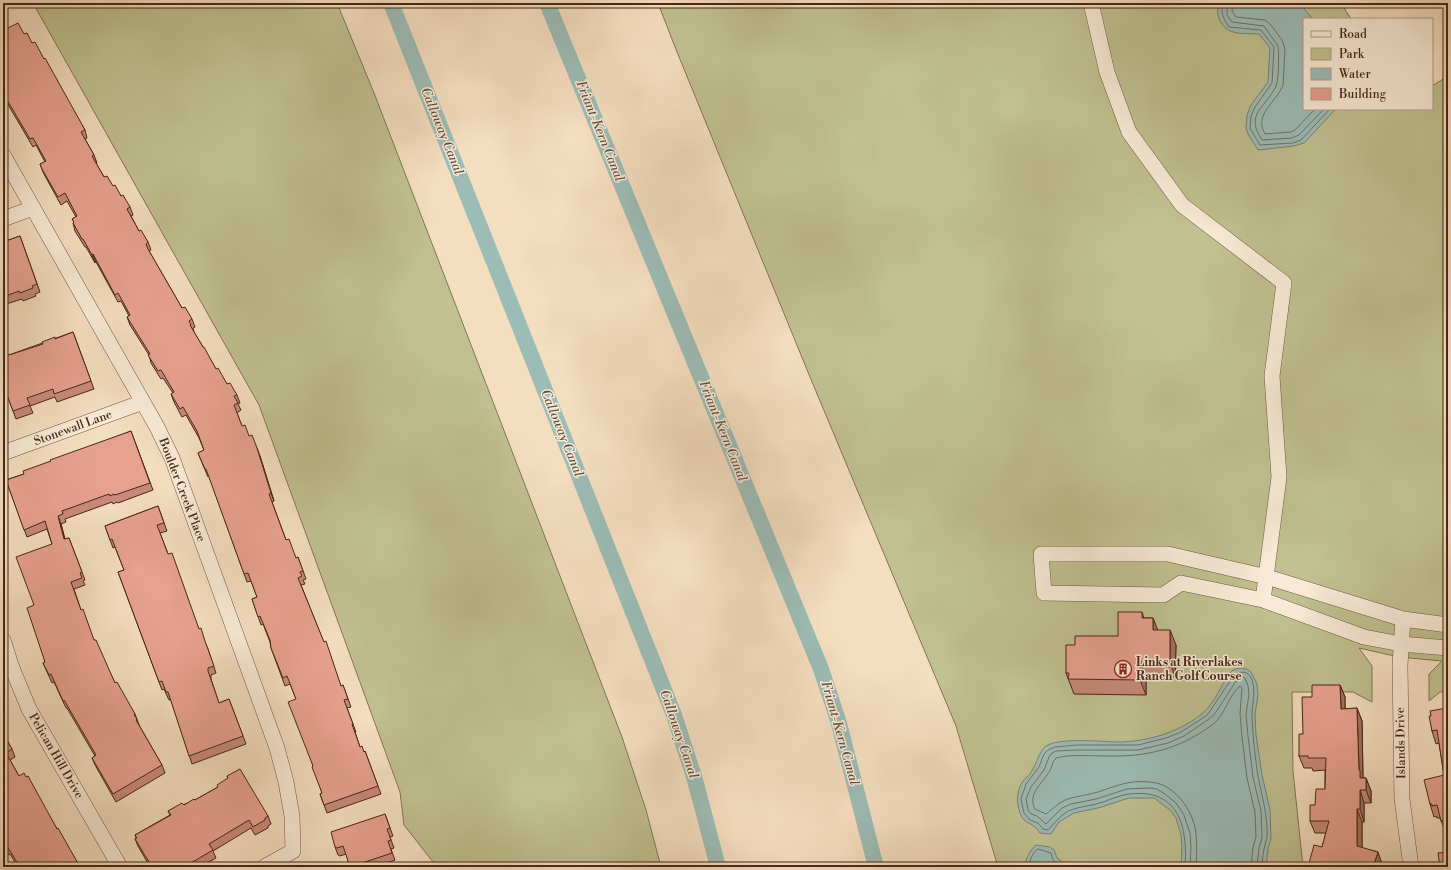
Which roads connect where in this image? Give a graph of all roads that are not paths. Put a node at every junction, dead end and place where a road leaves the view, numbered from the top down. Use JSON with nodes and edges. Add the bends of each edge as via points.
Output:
{"nodes":[{"id":1,"x":1091,"y":3,"type":"edge"},
{"id":2,"x":3,"y":155,"type":"edge"},
{"id":3,"x":33,"y":208,"type":"junction"},
{"id":4,"x":3,"y":219,"type":"edge"},
{"id":5,"x":143,"y":402,"type":"junction"},
{"id":6,"x":3,"y":453,"type":"edge"},
{"id":7,"x":1183,"y":558,"type":"junction"},
{"id":8,"x":1267,"y":577,"type":"junction"},
{"id":9,"x":1181,"y":583,"type":"junction"},
{"id":10,"x":1263,"y":600,"type":"junction"},
{"id":11,"x":1403,"y":619,"type":"junction"},
{"id":12,"x":1448,"y":625,"type":"edge"},
{"id":13,"x":3,"y":640,"type":"edge"},
{"id":14,"x":1401,"y":644,"type":"junction"},
{"id":15,"x":1448,"y":648,"type":"edge"},
{"id":16,"x":120,"y":867,"type":"edge"},
{"id":17,"x":264,"y":867,"type":"edge"},
{"id":18,"x":1411,"y":867,"type":"edge"}],
"edges":[{"from":1,"to":8,"type":"street","via":[[1107,72],[1129,132],[1182,205],[1284,283],[1272,376],[1279,477]]},
{"from":2,"to":3,"type":"street","name":"Boulder Creek Place"},
{"from":3,"to":4,"type":"street"},
{"from":3,"to":5,"type":"street","name":"Boulder Creek Place"},
{"from":5,"to":6,"type":"street","name":"Stonewall Lane"},
{"from":5,"to":17,"type":"street","name":"Boulder Creek Place","via":[[172,458],[277,748],[286,782],[291,809],[293,851]]},
{"from":7,"to":8,"type":"street"},
{"from":7,"to":9,"type":"street"},
{"from":7,"to":9,"type":"street","via":[[1168,554],[1041,554],[1044,593],[1163,595]]},
{"from":8,"to":10,"type":"street"},
{"from":8,"to":11,"type":"street"},
{"from":9,"to":10,"type":"street"},
{"from":10,"to":14,"type":"street","via":[[1364,637]]},
{"from":11,"to":12,"type":"street"},
{"from":11,"to":14,"type":"street","name":"Islands Drive"},
{"from":13,"to":16,"type":"street","name":"Pelican Hill Drive","via":[[29,709]]},
{"from":14,"to":15,"type":"street"},
{"from":14,"to":18,"type":"street","name":"Islands Drive","via":[[1402,799]]}]}
